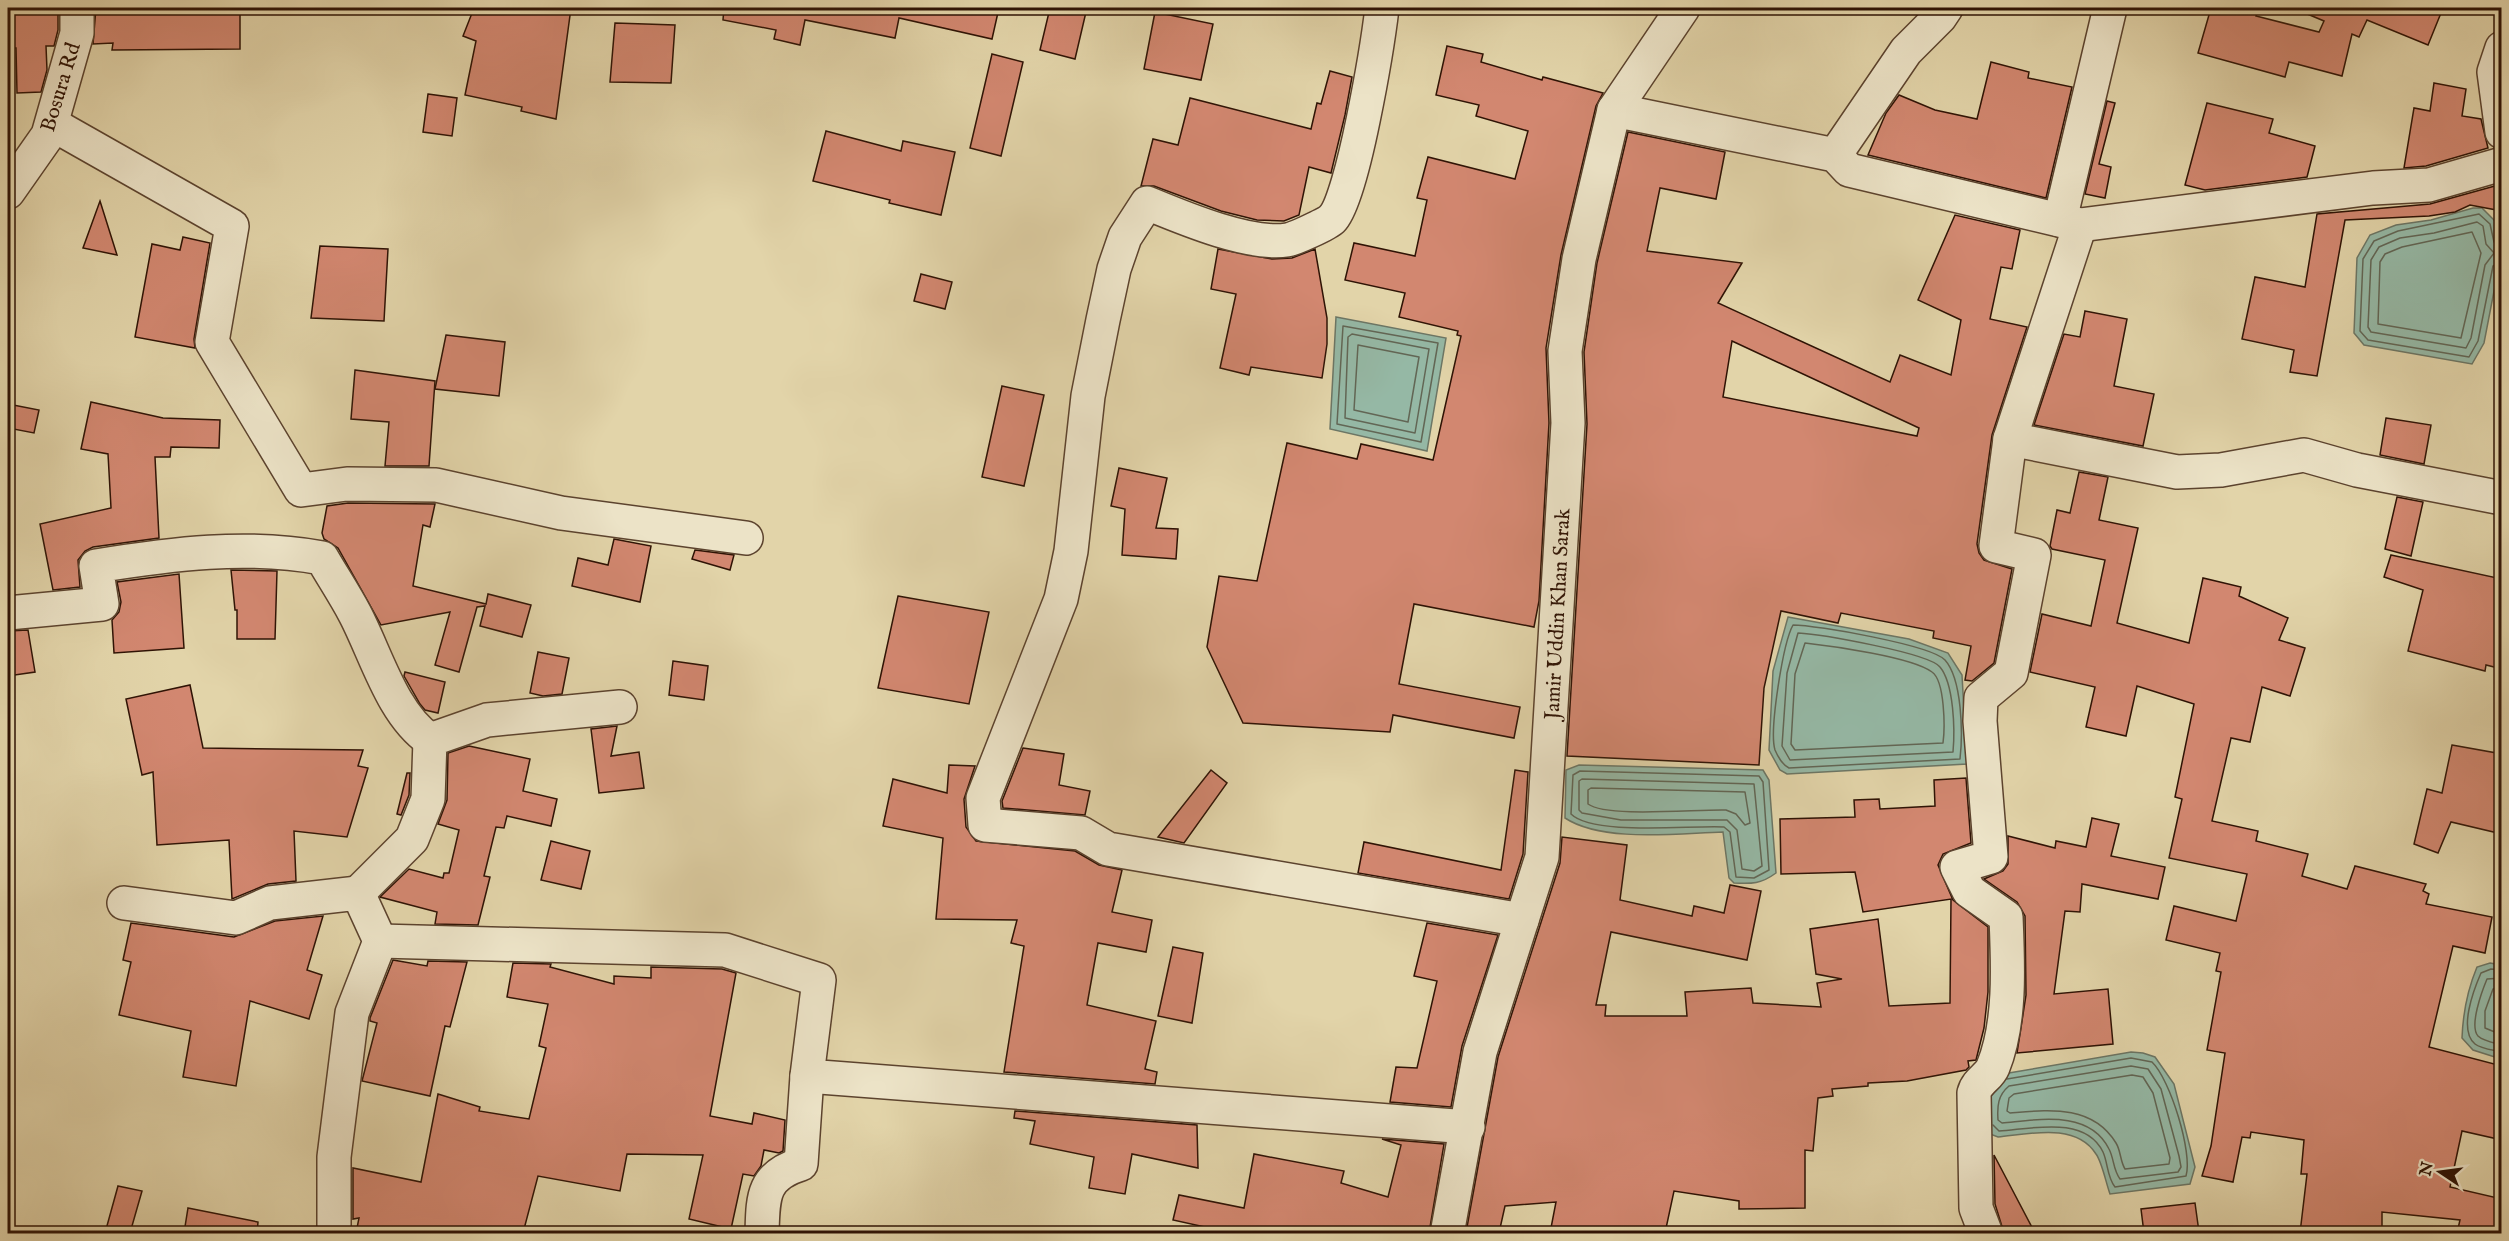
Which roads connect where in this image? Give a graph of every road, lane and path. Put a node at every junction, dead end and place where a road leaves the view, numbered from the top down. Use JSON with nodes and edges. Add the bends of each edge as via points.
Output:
{"nodes":[{"id":1,"x":77,"y":8,"type":"edge"},
{"id":2,"x":1382,"y":8,"type":"edge"},
{"id":3,"x":1683,"y":8,"type":"edge"},
{"id":4,"x":1946,"y":8,"type":"edge"},
{"id":5,"x":2110,"y":8,"type":"edge"},
{"id":6,"x":2502,"y":48,"type":"edge"},
{"id":7,"x":1614,"y":110,"type":"junction"},
{"id":8,"x":52,"y":124,"type":"junction"},
{"id":9,"x":2502,"y":132,"type":"edge"},
{"id":10,"x":1835,"y":155,"type":"junction"},
{"id":11,"x":2502,"y":164,"type":"edge"},
{"id":12,"x":8,"y":192,"type":"edge"},
{"id":13,"x":2070,"y":223,"type":"junction"},
{"id":14,"x":2010,"y":440,"type":"junction"},
{"id":15,"x":2502,"y":498,"type":"edge"},
{"id":16,"x":746,"y":538,"type":"dead end"},
{"id":17,"x":8,"y":613,"type":"edge"},
{"id":18,"x":620,"y":707,"type":"dead end"},
{"id":19,"x":430,"y":740,"type":"junction"},
{"id":20,"x":358,"y":893,"type":"junction"},
{"id":21,"x":124,"y":903,"type":"dead end"},
{"id":22,"x":1522,"y":920,"type":"junction"},
{"id":23,"x":380,"y":941,"type":"junction"},
{"id":24,"x":807,"y":1076,"type":"junction"},
{"id":25,"x":1468,"y":1127,"type":"junction"},
{"id":26,"x":334,"y":1233,"type":"edge"},
{"id":27,"x":762,"y":1233,"type":"edge"},
{"id":28,"x":1447,"y":1233,"type":"edge"},
{"id":29,"x":1986,"y":1233,"type":"edge"}],
"edges":[{"from":1,"to":8,"type":"street","name":"Bosura Rd","via":[[77,33]]},
{"from":2,"to":22,"type":"street","via":[[1358,145],[1332,219],[1287,240],[1260,239],[1190,221],[1147,202],[1125,237],[1112,279],[1088,396],[1071,551],[1061,599],[983,798],[985,825],[1081,833],[1108,849]]},
{"from":3,"to":7,"type":"street","name":"Jamir Uddin Khan Sarak"},
{"from":4,"to":10,"type":"street","via":[[1906,51]]},
{"from":5,"to":13,"type":"street"},
{"from":6,"to":9,"type":"street","via":[[2494,72]]},
{"from":7,"to":10,"type":"street"},
{"from":7,"to":22,"type":"street","name":"Jamir Uddin Khan Sarak","via":[[1579,259],[1565,351],[1568,423],[1542,857]]},
{"from":8,"to":12,"type":"street","name":"Bosura Rd"},
{"from":8,"to":16,"type":"street","via":[[232,226],[212,342],[301,490],[347,484],[436,485],[561,513]]},
{"from":10,"to":13,"type":"street","via":[[1849,170]]},
{"from":11,"to":13,"type":"street","via":[[2429,185]]},
{"from":13,"to":14,"type":"street"},
{"from":14,"to":15,"type":"street","via":[[2177,472],[2221,470],[2304,455],[2357,470]]},
{"from":14,"to":29,"type":"street","via":[[1996,546],[2034,555],[2011,673],[1981,698],[1991,857],[1957,867],[1969,891],[2006,917],[2007,983],[1999,1043],[1992,1070],[1974,1093],[1976,1209]]},
{"from":17,"to":19,"type":"street","via":[[102,604],[96,566],[172,554],[226,551],[322,558],[355,614],[404,716]]},
{"from":18,"to":19,"type":"street","via":[[487,720]]},
{"from":19,"to":20,"type":"street","via":[[428,799],[412,839]]},
{"from":20,"to":21,"type":"street","via":[[270,903],[236,918]]},
{"from":20,"to":23,"type":"street"},
{"from":22,"to":25,"type":"street","name":"Jamir Uddin Khan Sarak","via":[[1480,1052]]},
{"from":23,"to":24,"type":"street","via":[[725,950],[819,981]]},
{"from":23,"to":26,"type":"street","via":[[351,1013],[334,1157]]},
{"from":24,"to":25,"type":"street"},
{"from":24,"to":27,"type":"street","via":[[801,1164],[781,1170],[764,1193]]},
{"from":25,"to":28,"type":"street","name":"Jamir Uddin Khan Sarak"}]}
